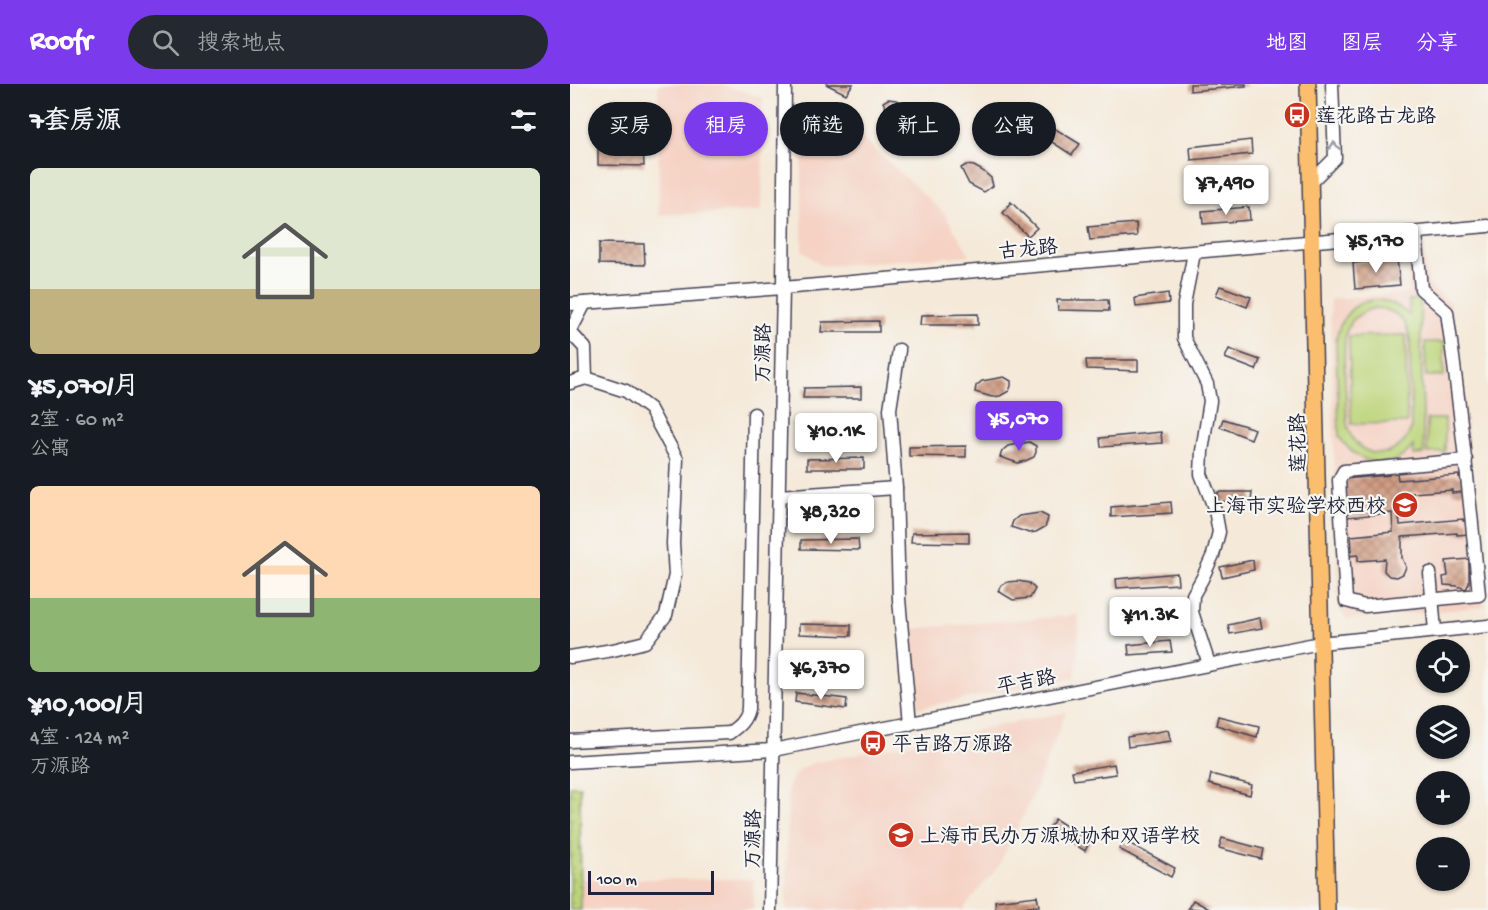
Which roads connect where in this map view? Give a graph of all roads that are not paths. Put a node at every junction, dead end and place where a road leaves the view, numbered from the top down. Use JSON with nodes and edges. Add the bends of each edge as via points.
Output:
{"nodes":[{"id":1,"x":785,"y":84,"type":"edge"},
{"id":2,"x":1308,"y":84,"type":"edge"},
{"id":3,"x":1332,"y":84,"type":"edge"},
{"id":4,"x":1311,"y":182,"type":"junction"},
{"id":5,"x":1488,"y":226,"type":"edge"},
{"id":6,"x":1416,"y":233,"type":"junction"},
{"id":7,"x":1312,"y":243,"type":"junction"},
{"id":8,"x":1194,"y":253,"type":"junction"},
{"id":9,"x":783,"y":288,"type":"junction"},
{"id":10,"x":585,"y":303,"type":"junction"},
{"id":11,"x":570,"y":304,"type":"edge"},
{"id":12,"x":899,"y":350,"type":"dead end"},
{"id":13,"x":586,"y":378,"type":"junction"},
{"id":14,"x":570,"y":383,"type":"edge"},
{"id":15,"x":754,"y":414,"type":"dead end"},
{"id":16,"x":1466,"y":460,"type":"junction"},
{"id":17,"x":896,"y":488,"type":"junction"},
{"id":18,"x":779,"y":496,"type":"junction"},
{"id":19,"x":1430,"y":573,"type":"dead end"},
{"id":20,"x":1432,"y":599,"type":"junction"},
{"id":21,"x":1488,"y":626,"type":"edge"},
{"id":22,"x":1435,"y":631,"type":"junction"},
{"id":23,"x":1320,"y":643,"type":"junction"},
{"id":24,"x":570,"y":657,"type":"edge"},
{"id":25,"x":1209,"y":664,"type":"junction"},
{"id":26,"x":910,"y":724,"type":"junction"},
{"id":27,"x":570,"y":741,"type":"edge"},
{"id":28,"x":773,"y":750,"type":"junction"},
{"id":29,"x":570,"y":762,"type":"edge"},
{"id":30,"x":770,"y":910,"type":"edge"},
{"id":31,"x":1327,"y":910,"type":"edge"}],
"edges":[{"from":1,"to":9,"type":"street","name":"万源路"},
{"from":2,"to":4,"type":"main road","name":"莲花路"},
{"from":4,"to":3,"type":"street","one_way":true,"via":[[1335,158]]},
{"from":4,"to":7,"type":"main road","name":"莲花路"},
{"from":5,"to":6,"type":"street","name":"古龙路"},
{"from":6,"to":7,"type":"street","name":"古龙路"},
{"from":6,"to":16,"type":"street","via":[[1421,289],[1447,312]]},
{"from":7,"to":8,"type":"street","name":"古龙路"},
{"from":7,"to":23,"type":"main road","name":"莲花路"},
{"from":8,"to":9,"type":"street","name":"古龙路"},
{"from":8,"to":25,"type":"street","via":[[1184,304],[1184,338],[1207,384],[1210,401],[1201,474],[1219,532],[1193,595],[1192,612]]},
{"from":9,"to":10,"type":"street","name":"古龙路"},
{"from":9,"to":18,"type":"street","name":"万源路"},
{"from":10,"to":11,"type":"street","name":"古龙路"},
{"from":10,"to":13,"type":"street","via":[[570,332],[585,348]]},
{"from":12,"to":17,"type":"street","via":[[890,409]]},
{"from":13,"to":14,"type":"street"},
{"from":13,"to":24,"type":"street","via":[[626,391],[650,409],[677,459],[675,575],[666,615],[645,642]]},
{"from":15,"to":27,"type":"street","via":[[745,719],[729,733]]},
{"from":16,"to":20,"type":"street","via":[[1479,595]]},
{"from":16,"to":20,"type":"street","via":[[1344,471],[1339,480],[1346,601],[1365,606]]},
{"from":17,"to":18,"type":"street"},
{"from":17,"to":26,"type":"street","via":[[899,599]]},
{"from":18,"to":28,"type":"street","name":"万源路"},
{"from":19,"to":20,"type":"street"},
{"from":20,"to":22,"type":"street"},
{"from":21,"to":22,"type":"street","name":"平吉路"},
{"from":22,"to":23,"type":"street","name":"平吉路"},
{"from":23,"to":25,"type":"street","name":"平吉路"},
{"from":23,"to":31,"type":"main road","name":"莲花路"},
{"from":25,"to":26,"type":"street","name":"平吉路"},
{"from":26,"to":28,"type":"street","name":"平吉路"},
{"from":28,"to":29,"type":"street","name":"平吉路"},
{"from":28,"to":30,"type":"street","name":"万源路"}]}
